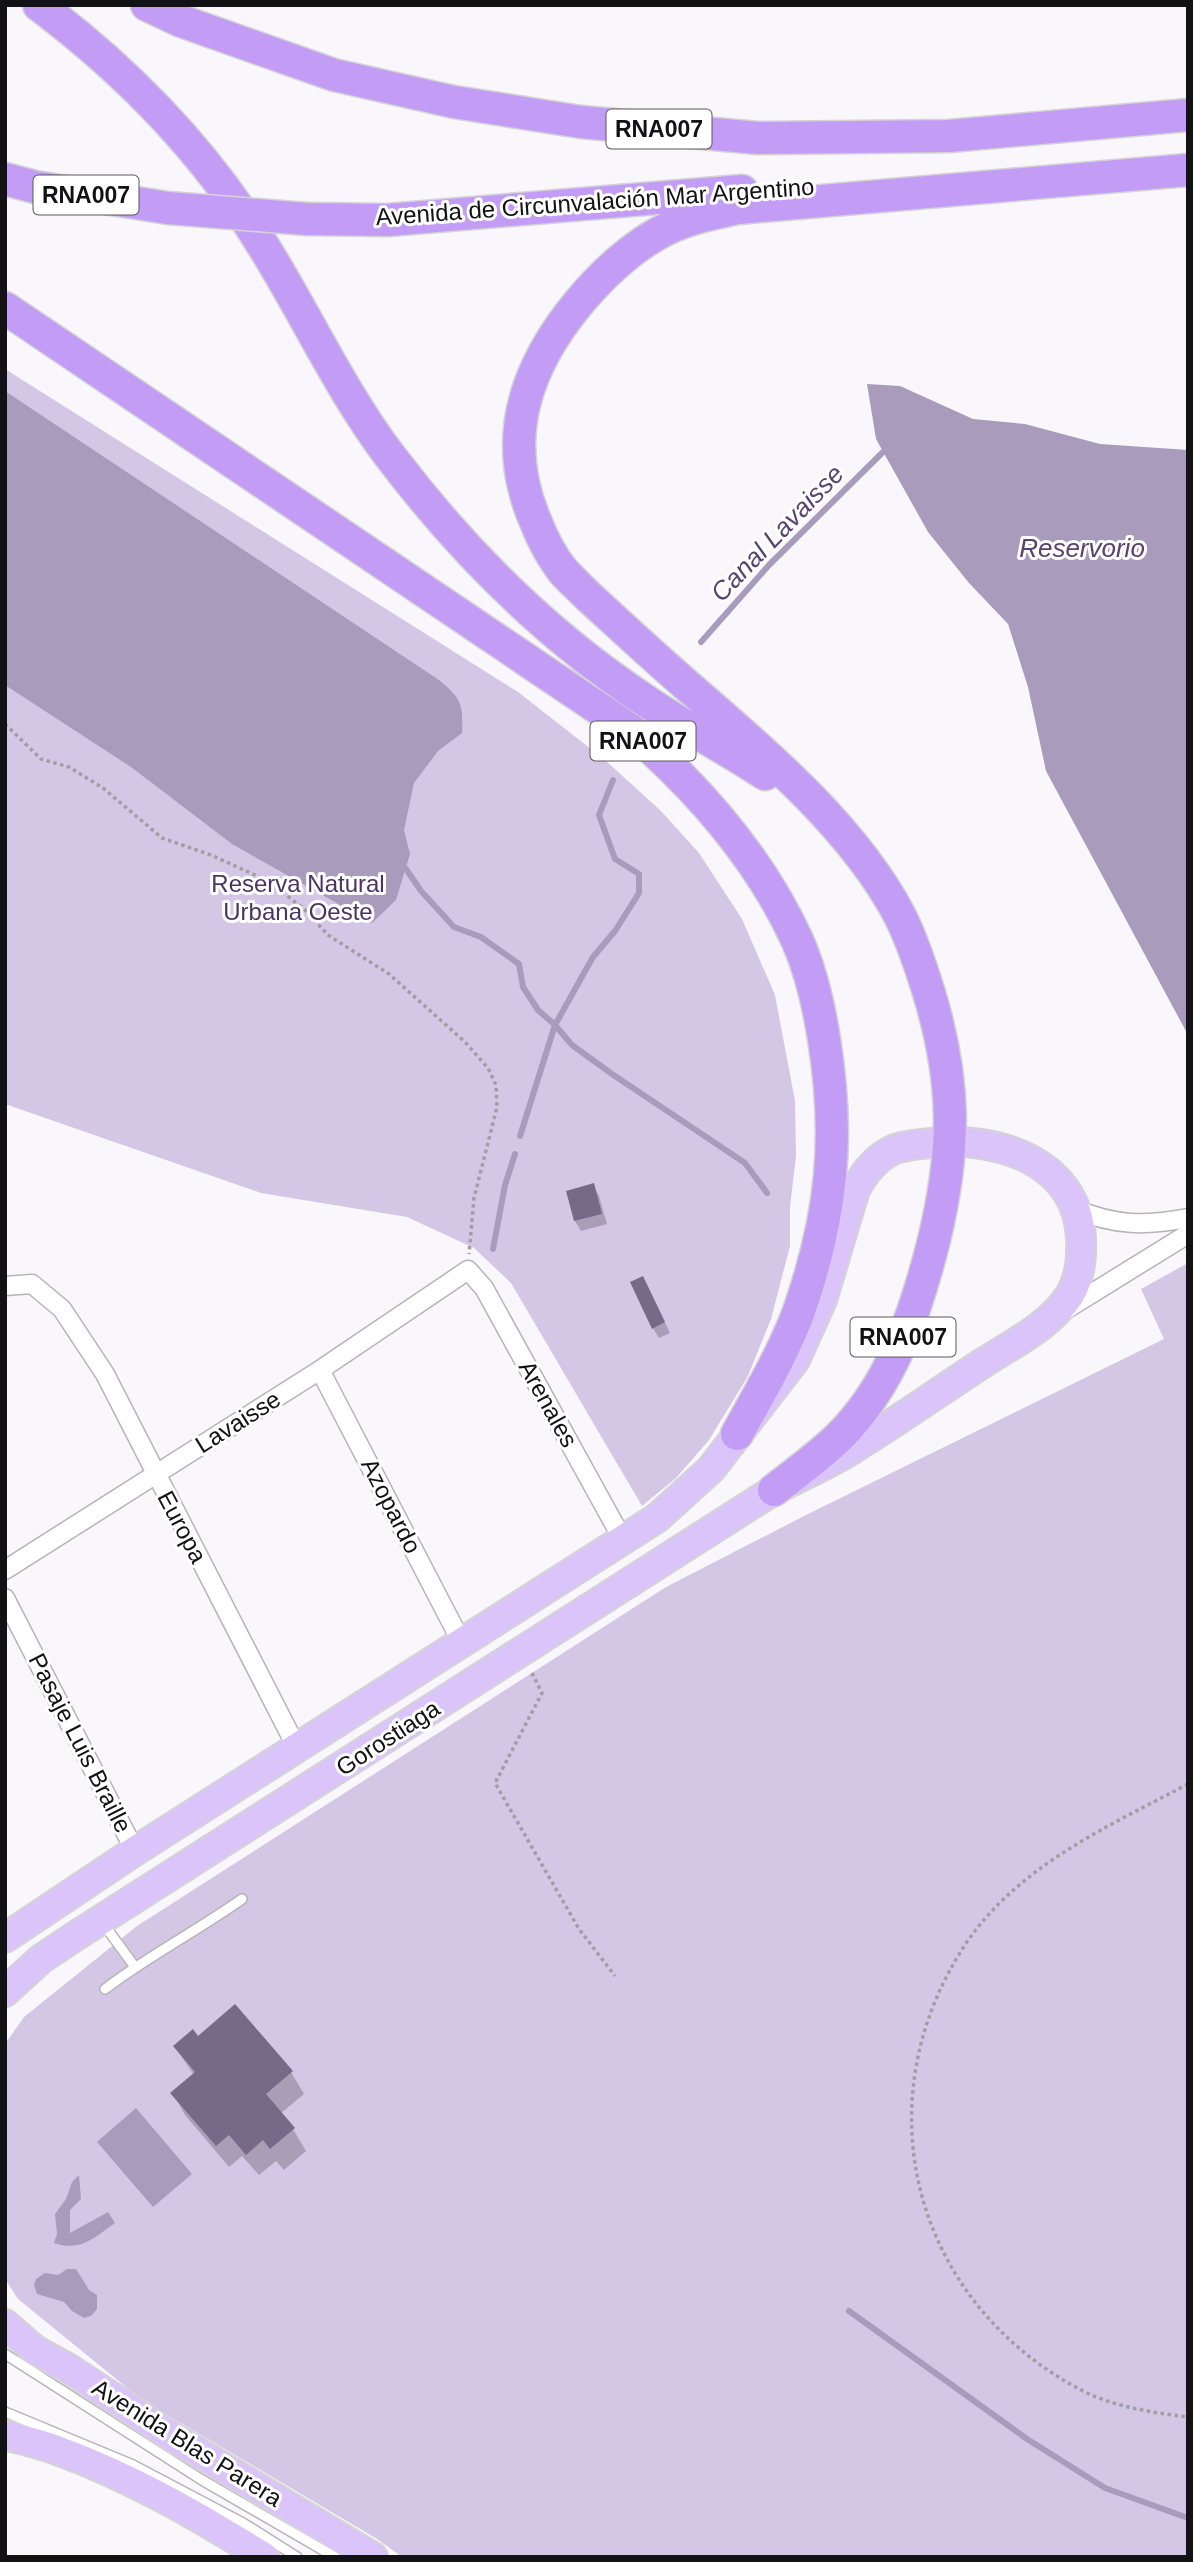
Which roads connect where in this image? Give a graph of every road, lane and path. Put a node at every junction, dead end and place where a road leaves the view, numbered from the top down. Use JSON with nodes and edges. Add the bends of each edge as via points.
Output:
{"nodes":[{"id":1,"x":39,"y":5,"type":"edge"},
{"id":2,"x":147,"y":5,"type":"edge"},
{"id":3,"x":1188,"y":115,"type":"edge"},
{"id":4,"x":1188,"y":155,"type":"edge"},
{"id":5,"x":1188,"y":170,"type":"edge"},
{"id":6,"x":5,"y":179,"type":"edge"},
{"id":7,"x":5,"y":308,"type":"edge"},
{"id":8,"x":5,"y":724,"type":"edge"},
{"id":9,"x":817,"y":807,"type":"junction"},
{"id":10,"x":950,"y":1141,"type":"junction"},
{"id":11,"x":1075,"y":1209,"type":"junction"},
{"id":12,"x":1188,"y":1218,"type":"edge"},
{"id":13,"x":1188,"y":1234,"type":"edge"},
{"id":14,"x":468,"y":1270,"type":"junction"},
{"id":15,"x":5,"y":1286,"type":"edge"},
{"id":16,"x":1044,"y":1322,"type":"junction"},
{"id":17,"x":320,"y":1370,"type":"junction"},
{"id":18,"x":737,"y":1434,"type":"junction"},
{"id":19,"x":154,"y":1474,"type":"junction"},
{"id":20,"x":774,"y":1490,"type":"junction"},
{"id":21,"x":623,"y":1540,"type":"junction"},
{"id":22,"x":5,"y":1570,"type":"edge"},
{"id":23,"x":5,"y":1598,"type":"edge"},
{"id":24,"x":462,"y":1643,"type":"junction"},
{"id":25,"x":521,"y":1653,"type":"junction"},
{"id":26,"x":297,"y":1748,"type":"junction"},
{"id":27,"x":255,"y":1775,"type":"junction"},
{"id":28,"x":1188,"y":1784,"type":"edge"},
{"id":29,"x":276,"y":1809,"type":"junction"},
{"id":30,"x":135,"y":1851,"type":"junction"},
{"id":31,"x":242,"y":1899,"type":"dead end"},
{"id":32,"x":101,"y":1920,"type":"junction"},
{"id":33,"x":5,"y":1938,"type":"edge"},
{"id":34,"x":135,"y":1967,"type":"junction"},
{"id":35,"x":615,"y":1976,"type":"dead end"},
{"id":36,"x":105,"y":1989,"type":"dead end"},
{"id":37,"x":5,"y":1992,"type":"edge"},
{"id":38,"x":5,"y":2324,"type":"edge"},
{"id":39,"x":5,"y":2354,"type":"edge"},
{"id":40,"x":5,"y":2412,"type":"edge"},
{"id":41,"x":1188,"y":2417,"type":"edge"},
{"id":42,"x":5,"y":2435,"type":"edge"},
{"id":43,"x":264,"y":2557,"type":"edge"},
{"id":44,"x":297,"y":2557,"type":"edge"},
{"id":45,"x":335,"y":2557,"type":"edge"},
{"id":46,"x":373,"y":2557,"type":"edge"}],
"edges":[{"from":1,"to":9,"type":"highway","number":"RNA007","via":[[117,69],[207,163],[263,245],[388,454],[480,564],[545,624],[618,681]]},
{"from":2,"to":3,"type":"highway","number":"RNA007","via":[[334,75],[454,102],[581,122],[758,138],[949,136]]},
{"from":4,"to":6,"type":"highway","name":"Avenida de Circunvalación Mar Argentino","number":"RNA007","bridge":true,"via":[[388,220],[167,208]]},
{"from":5,"to":9,"type":"highway","via":[[738,208],[685,221],[634,248],[596,282],[561,324],[537,366],[517,439],[518,466],[543,540],[589,597],[737,727]]},
{"from":7,"to":18,"type":"highway","number":"RNA007","via":[[632,731],[704,799],[771,890],[798,944],[819,1008],[833,1122],[832,1168],[817,1248],[798,1313]]},
{"from":8,"to":14,"type":"path","via":[[41,759],[69,767],[92,781],[162,838],[266,880],[303,908],[328,935],[389,974],[488,1068],[496,1085],[496,1107],[474,1198]]},
{"from":9,"to":10,"type":"highway","number":"RNA007","via":[[886,894],[914,948],[946,1059]]},
{"from":10,"to":11,"type":"main road","name":"Gorostiaga","via":[[988,1144],[1040,1164],[1067,1191]]},
{"from":10,"to":18,"type":"main road","name":"Gorostiaga","via":[[894,1150],[862,1176],[809,1331],[790,1366]]},
{"from":10,"to":20,"type":"highway","number":"RNA007","via":[[926,1272],[888,1372],[839,1437]]},
{"from":11,"to":12,"type":"street","via":[[1130,1224]]},
{"from":11,"to":16,"type":"main road","name":"Gorostiaga","via":[[1081,1231],[1079,1272],[1070,1294]]},
{"from":13,"to":16,"type":"street"},
{"from":14,"to":17,"type":"street","name":"Lavaisse"},
{"from":14,"to":21,"type":"street","name":"Arenales","via":[[484,1288]]},
{"from":15,"to":19,"type":"street","name":"Europa","via":[[32,1284],[62,1309],[105,1374]]},
{"from":16,"to":20,"type":"main road","name":"Gorostiaga","via":[[853,1449]]},
{"from":17,"to":19,"type":"street","name":"Lavaisse"},
{"from":17,"to":24,"type":"street","name":"Azopardo"},
{"from":18,"to":21,"type":"main road","name":"Gorostiaga","via":[[694,1487]]},
{"from":19,"to":22,"type":"street","name":"Lavaisse"},
{"from":19,"to":26,"type":"street","name":"Europa"},
{"from":20,"to":25,"type":"main road","name":"Gorostiaga"},
{"from":21,"to":24,"type":"main road","name":"Gorostiaga"},
{"from":23,"to":30,"type":"street","name":"Pasaje Luis Braille"},
{"from":24,"to":26,"type":"main road","name":"Gorostiaga"},
{"from":25,"to":29,"type":"main road","name":"Gorostiaga"},
{"from":25,"to":35,"type":"path","via":[[542,1693],[495,1783],[579,1929]]},
{"from":26,"to":27,"type":"main road","name":"Gorostiaga"},
{"from":27,"to":29,"type":"main road"},
{"from":27,"to":30,"type":"main road","name":"Gorostiaga"},
{"from":28,"to":41,"type":"path","via":[[1070,1847],[1023,1882],[979,1927],[958,1955],[923,2033],[911,2124],[926,2210],[941,2249],[957,2280],[994,2325],[1044,2368],[1088,2393]]},
{"from":29,"to":32,"type":"main road","name":"Gorostiaga"},
{"from":30,"to":33,"type":"main road","name":"Gorostiaga"},
{"from":31,"to":34,"type":"lane"},
{"from":32,"to":34,"type":"lane"},
{"from":32,"to":37,"type":"main road","name":"Gorostiaga","via":[[41,1959]]},
{"from":34,"to":36,"type":"lane"},
{"from":38,"to":46,"type":"main road","name":"Avenida Blas Parera","via":[[35,2350]]},
{"from":39,"to":45,"type":"lane","via":[[202,2480]]},
{"from":40,"to":44,"type":"lane","via":[[133,2465]]},
{"from":42,"to":43,"type":"main road","via":[[118,2475]]}]}
